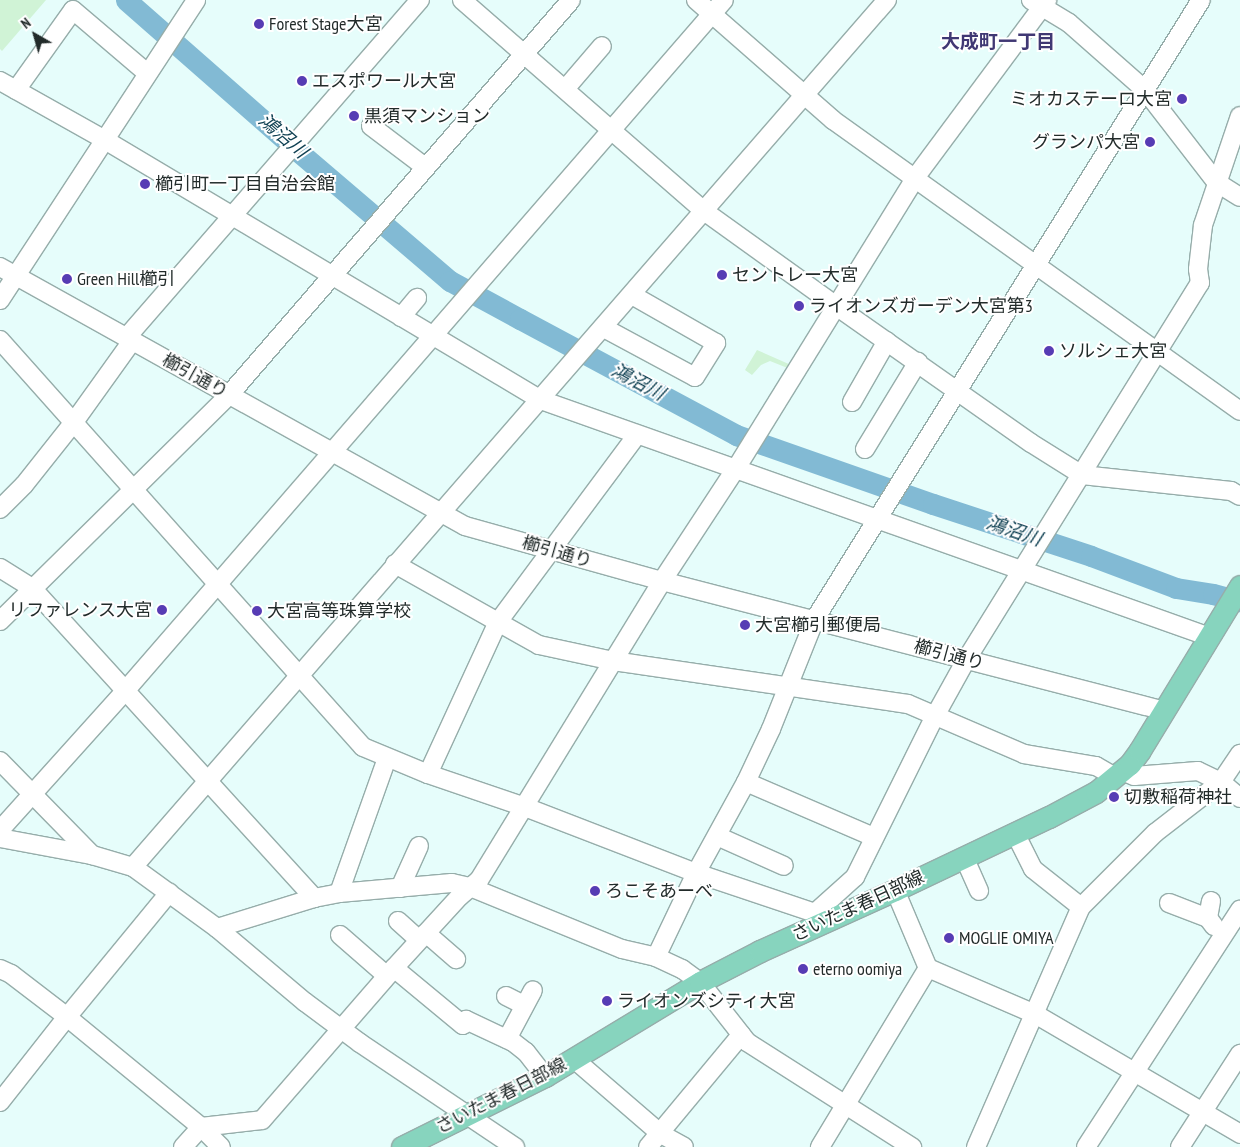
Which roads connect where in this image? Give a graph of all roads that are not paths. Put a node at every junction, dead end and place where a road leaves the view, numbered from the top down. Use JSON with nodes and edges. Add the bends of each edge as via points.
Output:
{"nodes":[{"id":1,"x":196,"y":0,"type":"edge"},
{"id":2,"x":420,"y":0,"type":"edge"},
{"id":3,"x":462,"y":0,"type":"edge"},
{"id":4,"x":571,"y":0,"type":"edge"},
{"id":5,"x":696,"y":0,"type":"edge"},
{"id":6,"x":724,"y":0,"type":"edge"},
{"id":7,"x":887,"y":0,"type":"edge"},
{"id":8,"x":1201,"y":0,"type":"edge"},
{"id":9,"x":1040,"y":2,"type":"edge"},
{"id":10,"x":712,"y":14,"type":"junction"},
{"id":11,"x":602,"y":46,"type":"dead end"},
{"id":12,"x":526,"y":54,"type":"junction"},
{"id":13,"x":147,"y":73,"type":"junction"},
{"id":14,"x":0,"y":81,"type":"edge"},
{"id":15,"x":566,"y":88,"type":"junction"},
{"id":16,"x":16,"y":90,"type":"junction"},
{"id":17,"x":1145,"y":90,"type":"junction"},
{"id":18,"x":803,"y":94,"type":"junction"},
{"id":19,"x":1240,"y":116,"type":"edge"},
{"id":20,"x":371,"y":126,"type":"dead end"},
{"id":21,"x":613,"y":130,"type":"junction"},
{"id":22,"x":105,"y":140,"type":"junction"},
{"id":23,"x":425,"y":167,"type":"junction"},
{"id":24,"x":916,"y":178,"type":"junction"},
{"id":25,"x":1216,"y":182,"type":"junction"},
{"id":26,"x":1240,"y":197,"type":"edge"},
{"id":27,"x":704,"y":211,"type":"junction"},
{"id":28,"x":232,"y":217,"type":"junction"},
{"id":29,"x":1036,"y":265,"type":"junction"},
{"id":30,"x":0,"y":267,"type":"edge"},
{"id":31,"x":16,"y":276,"type":"junction"},
{"id":32,"x":333,"y":276,"type":"junction"},
{"id":33,"x":632,"y":295,"type":"junction"},
{"id":34,"x":417,"y":298,"type":"dead end"},
{"id":35,"x":0,"y":300,"type":"edge"},
{"id":36,"x":836,"y":306,"type":"junction"},
{"id":37,"x":401,"y":317,"type":"junction"},
{"id":38,"x":604,"y":328,"type":"junction"},
{"id":39,"x":433,"y":335,"type":"junction"},
{"id":40,"x":129,"y":339,"type":"junction"},
{"id":41,"x":0,"y":340,"type":"edge"},
{"id":42,"x":887,"y":341,"type":"junction"},
{"id":43,"x":1157,"y":351,"type":"junction"},
{"id":44,"x":918,"y":362,"type":"junction"},
{"id":45,"x":957,"y":390,"type":"junction"},
{"id":46,"x":229,"y":395,"type":"junction"},
{"id":47,"x":541,"y":400,"type":"junction"},
{"id":48,"x":852,"y":402,"type":"dead end"},
{"id":49,"x":1240,"y":411,"type":"edge"},
{"id":50,"x":74,"y":422,"type":"junction"},
{"id":51,"x":638,"y":435,"type":"junction"},
{"id":52,"x":865,"y":449,"type":"dead end"},
{"id":53,"x":331,"y":453,"type":"junction"},
{"id":54,"x":735,"y":470,"type":"junction"},
{"id":55,"x":1082,"y":475,"type":"junction"},
{"id":56,"x":134,"y":490,"type":"junction"},
{"id":57,"x":1240,"y":496,"type":"edge"},
{"id":58,"x":0,"y":509,"type":"edge"},
{"id":59,"x":442,"y":514,"type":"junction"},
{"id":60,"x":877,"y":519,"type":"junction"},
{"id":61,"x":552,"y":550,"type":"junction"},
{"id":62,"x":395,"y":564,"type":"junction"},
{"id":63,"x":0,"y":568,"type":"edge"},
{"id":64,"x":1021,"y":568,"type":"junction"},
{"id":65,"x":662,"y":581,"type":"junction"},
{"id":66,"x":218,"y":583,"type":"junction"},
{"id":67,"x":33,"y":589,"type":"junction"},
{"id":68,"x":1234,"y":596,"type":"edge"},
{"id":69,"x":814,"y":619,"type":"junction"},
{"id":70,"x":0,"y":621,"type":"edge"},
{"id":71,"x":498,"y":622,"type":"junction"},
{"id":72,"x":1210,"y":637,"type":"junction"},
{"id":73,"x":966,"y":660,"type":"junction"},
{"id":74,"x":613,"y":661,"type":"junction"},
{"id":75,"x":300,"y":676,"type":"junction"},
{"id":76,"x":787,"y":688,"type":"junction"},
{"id":77,"x":125,"y":692,"type":"junction"},
{"id":78,"x":1165,"y":711,"type":"junction"},
{"id":79,"x":935,"y":716,"type":"junction"},
{"id":80,"x":1240,"y":754,"type":"edge"},
{"id":81,"x":387,"y":758,"type":"junction"},
{"id":82,"x":0,"y":761,"type":"edge"},
{"id":83,"x":428,"y":774,"type":"junction"},
{"id":84,"x":1119,"y":774,"type":"junction"},
{"id":85,"x":208,"y":780,"type":"junction"},
{"id":86,"x":746,"y":782,"type":"junction"},
{"id":87,"x":1221,"y":782,"type":"junction"},
{"id":88,"x":33,"y":794,"type":"junction"},
{"id":89,"x":1240,"y":798,"type":"edge"},
{"id":90,"x":525,"y":807,"type":"junction"},
{"id":91,"x":0,"y":830,"type":"edge"},
{"id":92,"x":1014,"y":833,"type":"junction"},
{"id":93,"x":717,"y":836,"type":"junction"},
{"id":94,"x":874,"y":837,"type":"junction"},
{"id":95,"x":0,"y":838,"type":"edge"},
{"id":96,"x":419,"y":846,"type":"dead end"},
{"id":97,"x":92,"y":855,"type":"junction"},
{"id":98,"x":964,"y":857,"type":"junction"},
{"id":99,"x":784,"y":866,"type":"dead end"},
{"id":100,"x":132,"y":867,"type":"junction"},
{"id":101,"x":696,"y":873,"type":"junction"},
{"id":102,"x":470,"y":887,"type":"junction"},
{"id":103,"x":400,"y":888,"type":"junction"},
{"id":104,"x":894,"y":890,"type":"junction"},
{"id":105,"x":979,"y":892,"type":"dead end"},
{"id":106,"x":170,"y":893,"type":"junction"},
{"id":107,"x":339,"y":893,"type":"junction"},
{"id":108,"x":314,"y":898,"type":"junction"},
{"id":109,"x":1211,"y":901,"type":"dead end"},
{"id":110,"x":1169,"y":904,"type":"dead end"},
{"id":111,"x":1081,"y":907,"type":"junction"},
{"id":112,"x":1240,"y":910,"type":"edge"},
{"id":113,"x":1208,"y":918,"type":"junction"},
{"id":114,"x":816,"y":919,"type":"junction"},
{"id":115,"x":398,"y":921,"type":"dead end"},
{"id":116,"x":217,"y":928,"type":"junction"},
{"id":117,"x":1225,"y":933,"type":"junction"},
{"id":118,"x":340,"y":935,"type":"dead end"},
{"id":119,"x":422,"y":937,"type":"junction"},
{"id":120,"x":656,"y":958,"type":"junction"},
{"id":121,"x":456,"y":959,"type":"dead end"},
{"id":122,"x":928,"y":968,"type":"junction"},
{"id":123,"x":0,"y":969,"type":"edge"},
{"id":124,"x":390,"y":972,"type":"junction"},
{"id":125,"x":700,"y":982,"type":"junction"},
{"id":126,"x":506,"y":996,"type":"dead end"},
{"id":127,"x":1035,"y":1014,"type":"junction"},
{"id":128,"x":67,"y":1017,"type":"junction"},
{"id":129,"x":342,"y":1028,"type":"junction"},
{"id":130,"x":741,"y":1035,"type":"junction"},
{"id":131,"x":507,"y":1039,"type":"junction"},
{"id":132,"x":1240,"y":1054,"type":"edge"},
{"id":133,"x":574,"y":1059,"type":"junction"},
{"id":134,"x":1134,"y":1072,"type":"junction"},
{"id":135,"x":545,"y":1076,"type":"junction"},
{"id":136,"x":0,"y":1102,"type":"edge"},
{"id":137,"x":846,"y":1104,"type":"junction"},
{"id":138,"x":1203,"y":1112,"type":"junction"},
{"id":139,"x":467,"y":1114,"type":"junction"},
{"id":140,"x":201,"y":1127,"type":"junction"},
{"id":141,"x":661,"y":1134,"type":"junction"},
{"id":142,"x":1240,"y":1134,"type":"edge"},
{"id":143,"x":183,"y":1147,"type":"edge"},
{"id":144,"x":221,"y":1147,"type":"edge"},
{"id":145,"x":402,"y":1147,"type":"edge"},
{"id":146,"x":515,"y":1147,"type":"edge"},
{"id":147,"x":648,"y":1147,"type":"edge"},
{"id":148,"x":684,"y":1147,"type":"edge"},
{"id":149,"x":820,"y":1147,"type":"edge"},
{"id":150,"x":912,"y":1147,"type":"edge"},
{"id":151,"x":976,"y":1147,"type":"edge"},
{"id":152,"x":1086,"y":1147,"type":"edge"},
{"id":153,"x":1180,"y":1147,"type":"edge"}],
"edges":[{"from":1,"to":13,"type":"street"},
{"from":2,"to":28,"type":"street"},
{"from":3,"to":12,"type":"street"},
{"from":4,"to":12,"type":"street"},
{"from":5,"to":10,"type":"street"},
{"from":6,"to":10,"type":"street"},
{"from":7,"to":18,"type":"street"},
{"from":8,"to":17,"type":"street"},
{"from":9,"to":17,"type":"street","via":[[1069,23]]},
{"from":9,"to":24,"type":"street"},
{"from":10,"to":18,"type":"street"},
{"from":10,"to":21,"type":"street"},
{"from":11,"to":15,"type":"street"},
{"from":12,"to":15,"type":"street"},
{"from":12,"to":23,"type":"street"},
{"from":13,"to":16,"type":"street","via":[[73,10]]},
{"from":13,"to":22,"type":"street"},
{"from":14,"to":16,"type":"street"},
{"from":15,"to":21,"type":"street"},
{"from":16,"to":22,"type":"street"},
{"from":17,"to":25,"type":"street"},
{"from":17,"to":29,"type":"street"},
{"from":18,"to":24,"type":"street","via":[[833,120]]},
{"from":18,"to":27,"type":"street"},
{"from":19,"to":25,"type":"street"},
{"from":20,"to":23,"type":"street"},
{"from":21,"to":27,"type":"street"},
{"from":21,"to":39,"type":"street"},
{"from":22,"to":28,"type":"street"},
{"from":22,"to":31,"type":"street"},
{"from":23,"to":32,"type":"street"},
{"from":24,"to":29,"type":"street"},
{"from":24,"to":36,"type":"street"},
{"from":25,"to":26,"type":"street"},
{"from":25,"to":43,"type":"street","via":[[1203,225],[1198,270],[1200,283]]},
{"from":27,"to":33,"type":"street"},
{"from":27,"to":36,"type":"street"},
{"from":28,"to":32,"type":"street"},
{"from":28,"to":40,"type":"street"},
{"from":29,"to":43,"type":"street"},
{"from":29,"to":45,"type":"street"},
{"from":30,"to":31,"type":"street","name":"櫛引通り"},
{"from":31,"to":35,"type":"street"},
{"from":31,"to":40,"type":"street","name":"櫛引通り"},
{"from":32,"to":37,"type":"street"},
{"from":32,"to":46,"type":"street"},
{"from":33,"to":38,"type":"street"},
{"from":33,"to":38,"type":"street","via":[[716,343],[695,377]]},
{"from":34,"to":37,"type":"street"},
{"from":36,"to":42,"type":"street"},
{"from":36,"to":54,"type":"street"},
{"from":37,"to":39,"type":"street"},
{"from":38,"to":47,"type":"street"},
{"from":39,"to":47,"type":"street"},
{"from":39,"to":53,"type":"street"},
{"from":40,"to":46,"type":"street","name":"櫛引通り"},
{"from":40,"to":50,"type":"street"},
{"from":41,"to":50,"type":"street"},
{"from":42,"to":44,"type":"street"},
{"from":42,"to":48,"type":"street"},
{"from":43,"to":49,"type":"street"},
{"from":43,"to":55,"type":"street"},
{"from":44,"to":45,"type":"street"},
{"from":44,"to":52,"type":"street"},
{"from":45,"to":55,"type":"street"},
{"from":45,"to":60,"type":"street"},
{"from":46,"to":53,"type":"street","name":"櫛引通り"},
{"from":46,"to":56,"type":"street"},
{"from":47,"to":51,"type":"street"},
{"from":47,"to":59,"type":"street"},
{"from":50,"to":56,"type":"street"},
{"from":50,"to":58,"type":"street","via":[[24,485]]},
{"from":51,"to":54,"type":"street"},
{"from":51,"to":61,"type":"street"},
{"from":53,"to":59,"type":"street","name":"櫛引通り"},
{"from":53,"to":66,"type":"street"},
{"from":54,"to":60,"type":"street"},
{"from":54,"to":65,"type":"street"},
{"from":55,"to":57,"type":"street","via":[[1231,491]]},
{"from":55,"to":64,"type":"street"},
{"from":56,"to":66,"type":"street"},
{"from":56,"to":67,"type":"street"},
{"from":59,"to":61,"type":"street","name":"櫛引通り","via":[[465,526]]},
{"from":59,"to":62,"type":"street"},
{"from":60,"to":64,"type":"street"},
{"from":60,"to":69,"type":"street"},
{"from":61,"to":65,"type":"street","name":"櫛引通り"},
{"from":61,"to":71,"type":"street"},
{"from":62,"to":71,"type":"street"},
{"from":62,"to":75,"type":"street"},
{"from":63,"to":67,"type":"street"},
{"from":64,"to":72,"type":"street"},
{"from":64,"to":73,"type":"street"},
{"from":65,"to":69,"type":"street","name":"櫛引通り"},
{"from":65,"to":74,"type":"street"},
{"from":66,"to":75,"type":"street"},
{"from":66,"to":77,"type":"street"},
{"from":67,"to":70,"type":"street"},
{"from":67,"to":77,"type":"street"},
{"from":68,"to":72,"type":"main road","name":"さいたま春日部線"},
{"from":69,"to":73,"type":"street","name":"櫛引通り"},
{"from":69,"to":76,"type":"street"},
{"from":71,"to":74,"type":"street","via":[[539,646]]},
{"from":71,"to":83,"type":"street"},
{"from":72,"to":78,"type":"main road","name":"さいたま春日部線"},
{"from":73,"to":78,"type":"street","name":"櫛引通り"},
{"from":73,"to":79,"type":"street"},
{"from":74,"to":76,"type":"street"},
{"from":74,"to":90,"type":"street"},
{"from":75,"to":81,"type":"street","via":[[363,747]]},
{"from":75,"to":85,"type":"street"},
{"from":76,"to":79,"type":"street","via":[[908,704]]},
{"from":76,"to":86,"type":"street"},
{"from":77,"to":85,"type":"street"},
{"from":77,"to":88,"type":"street"},
{"from":78,"to":84,"type":"main road","name":"さいたま春日部線","via":[[1135,757]]},
{"from":79,"to":84,"type":"street","via":[[1024,754],[1096,766]]},
{"from":79,"to":94,"type":"street"},
{"from":80,"to":87,"type":"street"},
{"from":81,"to":83,"type":"street"},
{"from":81,"to":107,"type":"street"},
{"from":82,"to":88,"type":"street"},
{"from":83,"to":90,"type":"street"},
{"from":84,"to":87,"type":"street","via":[[1134,776],[1198,771]]},
{"from":84,"to":92,"type":"main road","name":"さいたま春日部線","via":[[1073,804]]},
{"from":85,"to":100,"type":"street"},
{"from":85,"to":108,"type":"street"},
{"from":86,"to":93,"type":"street"},
{"from":86,"to":94,"type":"street"},
{"from":87,"to":89,"type":"street"},
{"from":87,"to":111,"type":"street","via":[[1155,833]]},
{"from":88,"to":91,"type":"street"},
{"from":88,"to":97,"type":"street"},
{"from":90,"to":101,"type":"street"},
{"from":90,"to":102,"type":"street","via":[[479,880]]},
{"from":92,"to":98,"type":"main road","name":"さいたま春日部線"},
{"from":92,"to":111,"type":"street","via":[[1033,868]]},
{"from":93,"to":99,"type":"street"},
{"from":93,"to":101,"type":"street"},
{"from":94,"to":114,"type":"street","via":[[854,877]]},
{"from":95,"to":97,"type":"street"},
{"from":96,"to":103,"type":"street"},
{"from":97,"to":100,"type":"street"},
{"from":98,"to":104,"type":"main road","name":"さいたま春日部線"},
{"from":98,"to":105,"type":"street"},
{"from":100,"to":106,"type":"street"},
{"from":101,"to":114,"type":"street"},
{"from":101,"to":120,"type":"street"},
{"from":102,"to":103,"type":"street","via":[[452,884]]},
{"from":102,"to":119,"type":"street"},
{"from":102,"to":120,"type":"street","via":[[622,949]]},
{"from":103,"to":107,"type":"street"},
{"from":104,"to":114,"type":"main road","name":"さいたま春日部線"},
{"from":104,"to":122,"type":"street"},
{"from":106,"to":116,"type":"street"},
{"from":106,"to":128,"type":"street"},
{"from":107,"to":108,"type":"street"},
{"from":108,"to":116,"type":"street"},
{"from":109,"to":113,"type":"street"},
{"from":110,"to":113,"type":"street"},
{"from":111,"to":127,"type":"street"},
{"from":112,"to":117,"type":"street"},
{"from":113,"to":117,"type":"street"},
{"from":114,"to":125,"type":"main road","name":"さいたま春日部線"},
{"from":115,"to":119,"type":"street"},
{"from":116,"to":129,"type":"street","via":[[305,1002]]},
{"from":117,"to":134,"type":"street"},
{"from":118,"to":124,"type":"street"},
{"from":119,"to":121,"type":"street"},
{"from":119,"to":124,"type":"street"},
{"from":120,"to":125,"type":"street","via":[[682,968]]},
{"from":122,"to":127,"type":"street"},
{"from":122,"to":137,"type":"street"},
{"from":123,"to":128,"type":"street"},
{"from":124,"to":129,"type":"street"},
{"from":124,"to":131,"type":"street","via":[[462,1025],[466,1020]]},
{"from":125,"to":130,"type":"street"},
{"from":125,"to":133,"type":"main road","name":"さいたま春日部線"},
{"from":126,"to":131,"type":"street","via":[[528,998]]},
{"from":127,"to":134,"type":"street"},
{"from":127,"to":151,"type":"street"},
{"from":128,"to":136,"type":"street"},
{"from":128,"to":140,"type":"street"},
{"from":129,"to":139,"type":"street","via":[[392,1066]]},
{"from":129,"to":140,"type":"street","via":[[262,1120]]},
{"from":130,"to":137,"type":"street","via":[[747,1042]]},
{"from":130,"to":141,"type":"street"},
{"from":131,"to":135,"type":"street","via":[[526,1052]]},
{"from":132,"to":138,"type":"street"},
{"from":133,"to":135,"type":"main road","name":"さいたま春日部線"},
{"from":133,"to":141,"type":"street"},
{"from":134,"to":138,"type":"street"},
{"from":134,"to":152,"type":"street"},
{"from":135,"to":139,"type":"main road","name":"さいたま春日部線"},
{"from":137,"to":149,"type":"street"},
{"from":137,"to":150,"type":"street"},
{"from":138,"to":142,"type":"street"},
{"from":138,"to":153,"type":"street"},
{"from":139,"to":145,"type":"main road","name":"さいたま春日部線"},
{"from":139,"to":146,"type":"street"},
{"from":140,"to":143,"type":"street"},
{"from":140,"to":144,"type":"street"},
{"from":141,"to":147,"type":"street"},
{"from":141,"to":148,"type":"street"}]}
